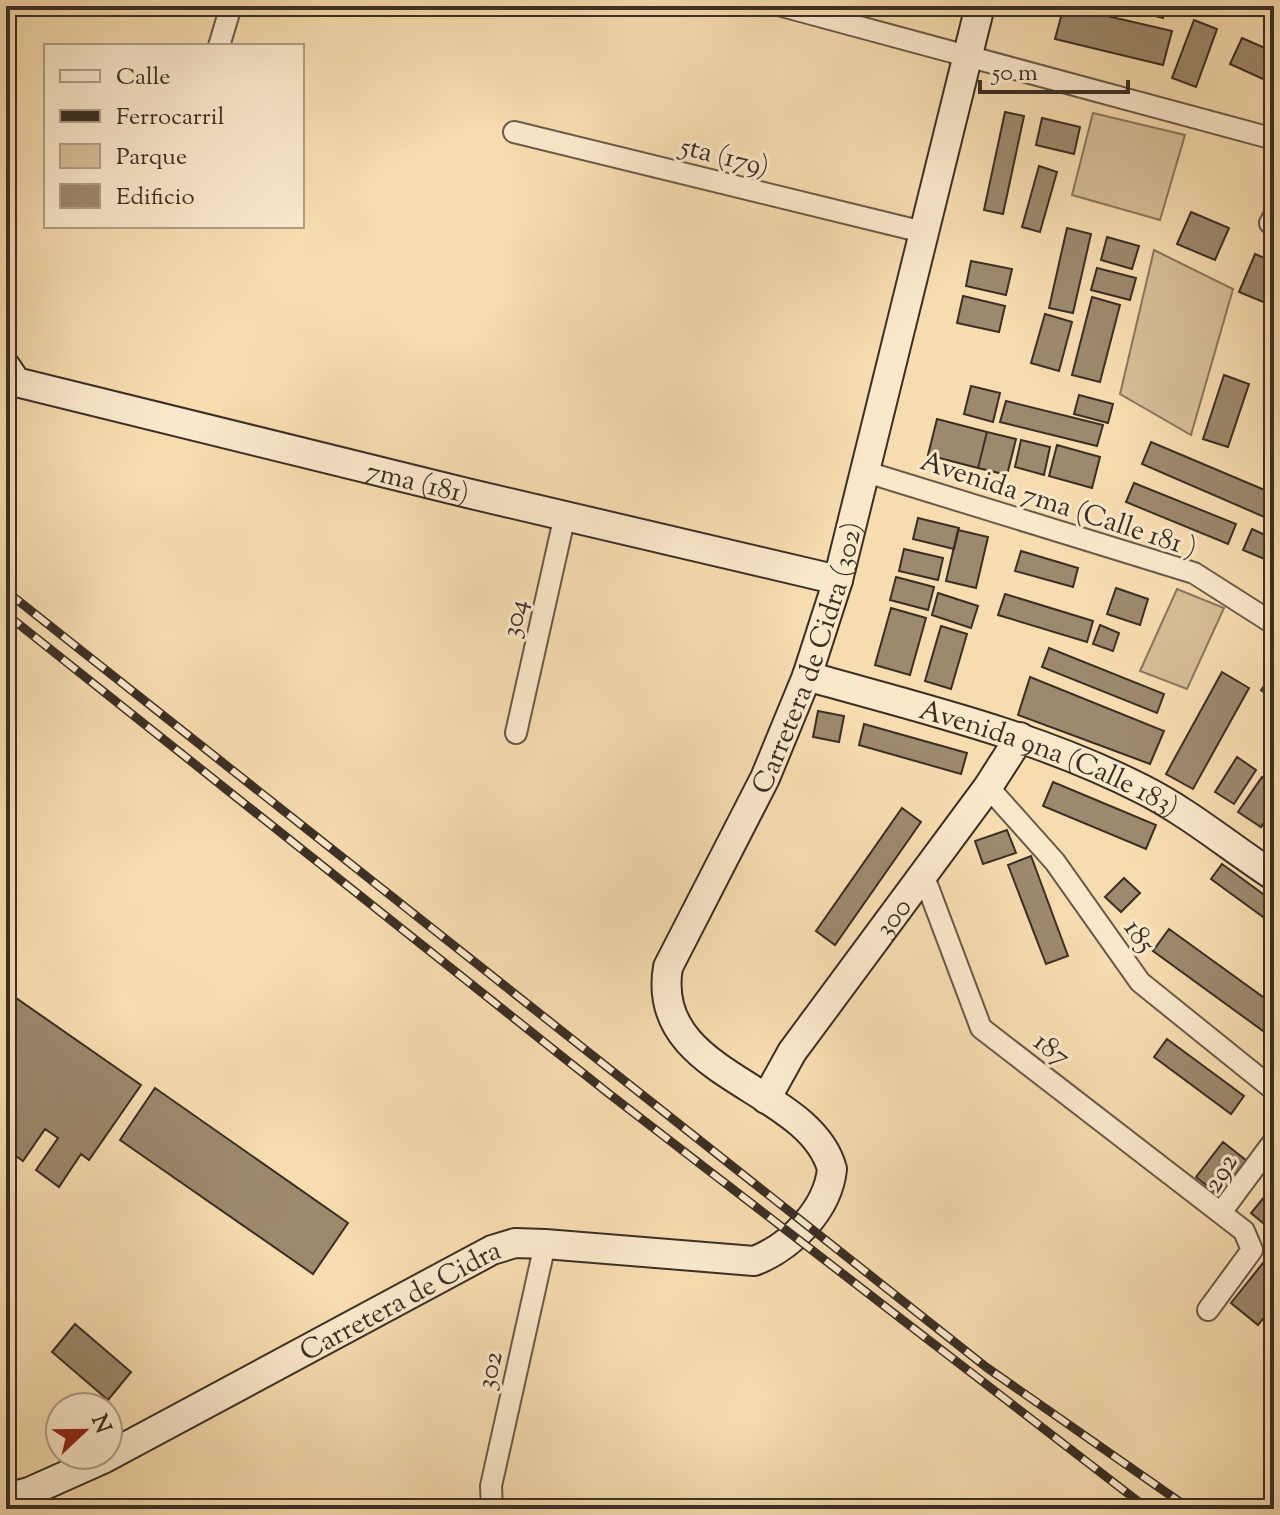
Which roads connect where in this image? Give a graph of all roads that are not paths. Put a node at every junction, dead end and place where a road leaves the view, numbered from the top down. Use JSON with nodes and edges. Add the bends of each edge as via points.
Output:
{"nodes":[{"id":1,"x":231,"y":6,"type":"edge"},
{"id":2,"x":782,"y":6,"type":"edge"},
{"id":3,"x":980,"y":6,"type":"edge"},
{"id":4,"x":220,"y":44,"type":"edge"},
{"id":5,"x":969,"y":54,"type":"junction"},
{"id":6,"x":514,"y":132,"type":"dead end"},
{"id":7,"x":1274,"y":139,"type":"edge"},
{"id":8,"x":923,"y":232,"type":"junction"},
{"id":9,"x":6,"y":367,"type":"edge"},
{"id":10,"x":863,"y":471,"type":"junction"},
{"id":11,"x":565,"y":515,"type":"junction"},
{"id":12,"x":838,"y":580,"type":"junction"},
{"id":13,"x":1274,"y":624,"type":"edge"},
{"id":14,"x":807,"y":676,"type":"junction"},
{"id":15,"x":516,"y":733,"type":"dead end"},
{"id":16,"x":1020,"y":737,"type":"junction"},
{"id":17,"x":988,"y":787,"type":"junction"},
{"id":18,"x":923,"y":874,"type":"junction"},
{"id":19,"x":1274,"y":876,"type":"edge"},
{"id":20,"x":1274,"y":1090,"type":"edge"},
{"id":21,"x":766,"y":1099,"type":"junction"},
{"id":22,"x":1274,"y":1141,"type":"edge"},
{"id":23,"x":1222,"y":1211,"type":"junction"},
{"id":24,"x":810,"y":1218,"type":"joint"},
{"id":25,"x":545,"y":1244,"type":"junction"},
{"id":26,"x":1208,"y":1310,"type":"dead end"},
{"id":27,"x":6,"y":1498,"type":"edge"},
{"id":28,"x":492,"y":1509,"type":"edge"}],
"edges":[{"from":1,"to":4,"type":"street"},
{"from":2,"to":5,"type":"street"},
{"from":3,"to":5,"type":"main road","name":"Carretera de Cidra (302)"},
{"from":5,"to":7,"type":"street"},
{"from":5,"to":8,"type":"main road","name":"Carretera de Cidra (302)"},
{"from":6,"to":8,"type":"street","name":"5ta (179)"},
{"from":8,"to":10,"type":"main road","name":"Carretera de Cidra (302)"},
{"from":9,"to":11,"type":"main road","name":"7ma (181)","via":[[16,382]]},
{"from":10,"to":12,"type":"main road","name":"Carretera de Cidra (302)"},
{"from":10,"to":13,"type":"street","name":"Avenida 7ma (Calle 181 )","via":[[1194,573]]},
{"from":11,"to":12,"type":"main road","name":"7ma (181)"},
{"from":11,"to":15,"type":"street","name":"304"},
{"from":12,"to":14,"type":"main road","name":"Carretera de Cidra (302)"},
{"from":14,"to":16,"type":"main road","name":"Avenida 9na (Calle 183)"},
{"from":14,"to":21,"type":"main road","name":"Carretera de Cidra (302)","via":[[765,778],[668,967],[665,985],[678,1029],[700,1053]]},
{"from":16,"to":17,"type":"main road","name":"300"},
{"from":16,"to":19,"type":"main road","name":"Avenida 9na (Calle 183)","via":[[1146,790]]},
{"from":17,"to":18,"type":"main road","name":"300"},
{"from":17,"to":20,"type":"street","name":"185","via":[[1055,862],[1140,982]]},
{"from":18,"to":21,"type":"main road","name":"300","via":[[792,1052]]},
{"from":18,"to":23,"type":"street","name":"187","via":[[981,1028]]},
{"from":21,"to":24,"type":"main road","name":"Carretera de Cidra (302)","via":[[807,1130],[828,1155],[831,1183]]},
{"from":22,"to":23,"type":"street","name":"292"},
{"from":23,"to":26,"type":"street","name":"292","via":[[1244,1231],[1252,1250]]},
{"from":24,"to":25,"type":"main road","name":"Carretera de Cidra","via":[[781,1249],[740,1263]]},
{"from":25,"to":27,"type":"main road","name":"Carretera de Cidra","via":[[515,1243],[492,1250],[103,1459]]},
{"from":25,"to":28,"type":"street","name":"302","via":[[491,1486]]}]}
